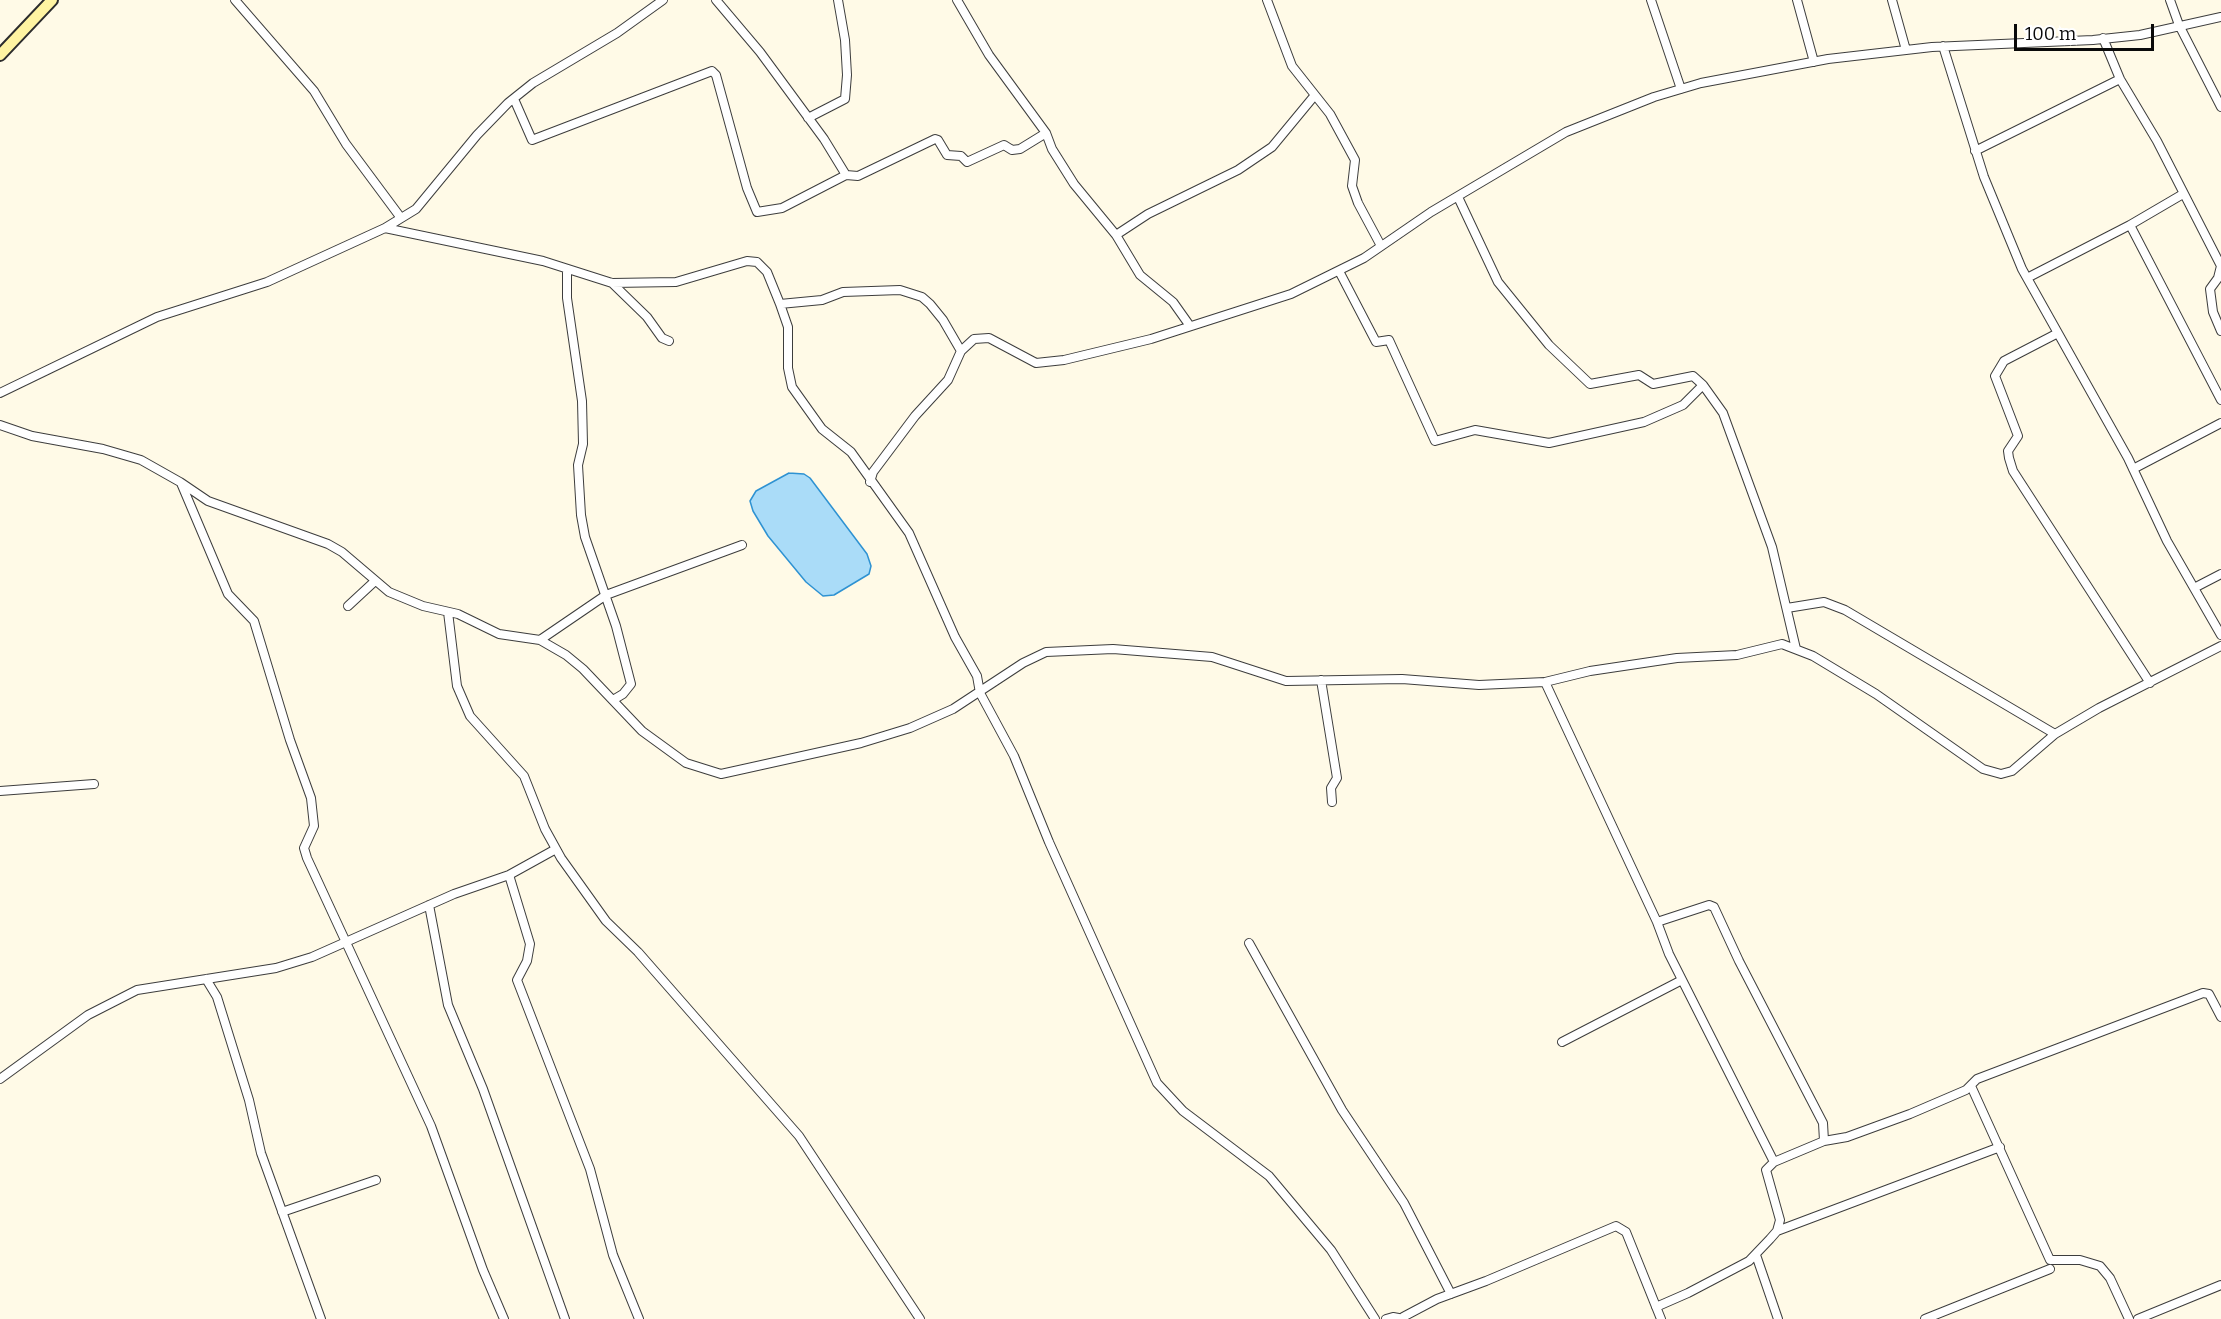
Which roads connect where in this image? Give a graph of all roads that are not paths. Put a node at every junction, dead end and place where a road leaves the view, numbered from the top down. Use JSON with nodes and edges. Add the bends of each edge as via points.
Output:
{"nodes":[{"id":1,"x":235,"y":0,"type":"edge"},
{"id":2,"x":663,"y":0,"type":"edge"},
{"id":3,"x":716,"y":0,"type":"edge"},
{"id":4,"x":838,"y":0,"type":"edge"},
{"id":5,"x":957,"y":0,"type":"edge"},
{"id":6,"x":1267,"y":0,"type":"edge"},
{"id":7,"x":1651,"y":0,"type":"edge"},
{"id":8,"x":1797,"y":0,"type":"edge"},
{"id":9,"x":1892,"y":0,"type":"edge"},
{"id":10,"x":2170,"y":0,"type":"edge"},
{"id":11,"x":46,"y":3,"type":"edge"},
{"id":12,"x":653,"y":3,"type":"edge"},
{"id":13,"x":2221,"y":17,"type":"edge"},
{"id":14,"x":2179,"y":25,"type":"junction"},
{"id":15,"x":2103,"y":39,"type":"junction"},
{"id":16,"x":1943,"y":46,"type":"junction"},
{"id":17,"x":1906,"y":50,"type":"junction"},
{"id":18,"x":0,"y":55,"type":"edge"},
{"id":19,"x":1814,"y":62,"type":"junction"},
{"id":20,"x":2120,"y":79,"type":"junction"},
{"id":21,"x":1681,"y":89,"type":"junction"},
{"id":22,"x":1315,"y":95,"type":"junction"},
{"id":23,"x":514,"y":99,"type":"junction"},
{"id":24,"x":2221,"y":107,"type":"edge"},
{"id":25,"x":808,"y":118,"type":"junction"},
{"id":26,"x":1046,"y":133,"type":"junction"},
{"id":27,"x":1976,"y":151,"type":"junction"},
{"id":28,"x":846,"y":175,"type":"junction"},
{"id":29,"x":2183,"y":194,"type":"junction"},
{"id":30,"x":1458,"y":197,"type":"junction"},
{"id":31,"x":401,"y":218,"type":"junction"},
{"id":32,"x":2130,"y":225,"type":"junction"},
{"id":33,"x":385,"y":228,"type":"junction"},
{"id":34,"x":1116,"y":235,"type":"junction"},
{"id":35,"x":1380,"y":244,"type":"junction"},
{"id":36,"x":567,"y":269,"type":"junction"},
{"id":37,"x":1339,"y":272,"type":"junction"},
{"id":38,"x":2027,"y":278,"type":"junction"},
{"id":39,"x":612,"y":283,"type":"junction"},
{"id":40,"x":780,"y":304,"type":"junction"},
{"id":41,"x":1190,"y":326,"type":"junction"},
{"id":42,"x":2221,"y":331,"type":"edge"},
{"id":43,"x":2058,"y":333,"type":"junction"},
{"id":44,"x":669,"y":342,"type":"dead end"},
{"id":45,"x":962,"y":351,"type":"junction"},
{"id":46,"x":1703,"y":385,"type":"junction"},
{"id":47,"x":0,"y":393,"type":"edge"},
{"id":48,"x":2221,"y":400,"type":"edge"},
{"id":49,"x":2221,"y":423,"type":"edge"},
{"id":50,"x":0,"y":424,"type":"edge"},
{"id":51,"x":2133,"y":469,"type":"junction"},
{"id":52,"x":180,"y":482,"type":"junction"},
{"id":53,"x":870,"y":482,"type":"junction"},
{"id":54,"x":742,"y":545,"type":"dead end"},
{"id":55,"x":2221,"y":574,"type":"edge"},
{"id":56,"x":375,"y":581,"type":"junction"},
{"id":57,"x":2194,"y":588,"type":"junction"},
{"id":58,"x":606,"y":595,"type":"junction"},
{"id":59,"x":348,"y":606,"type":"dead end"},
{"id":60,"x":1787,"y":608,"type":"junction"},
{"id":61,"x":448,"y":612,"type":"junction"},
{"id":62,"x":2221,"y":635,"type":"edge"},
{"id":63,"x":540,"y":640,"type":"junction"},
{"id":64,"x":2221,"y":646,"type":"edge"},
{"id":65,"x":1796,"y":649,"type":"junction"},
{"id":66,"x":1321,"y":680,"type":"junction"},
{"id":67,"x":1545,"y":682,"type":"junction"},
{"id":68,"x":2150,"y":683,"type":"junction"},
{"id":69,"x":980,"y":693,"type":"junction"},
{"id":70,"x":613,"y":700,"type":"junction"},
{"id":71,"x":2055,"y":734,"type":"junction"},
{"id":72,"x":94,"y":784,"type":"dead end"},
{"id":73,"x":0,"y":791,"type":"edge"},
{"id":74,"x":1332,"y":802,"type":"dead end"},
{"id":75,"x":556,"y":849,"type":"junction"},
{"id":76,"x":509,"y":874,"type":"junction"},
{"id":77,"x":429,"y":905,"type":"junction"},
{"id":78,"x":1657,"y":922,"type":"junction"},
{"id":79,"x":344,"y":942,"type":"junction"},
{"id":80,"x":1249,"y":943,"type":"dead end"},
{"id":81,"x":206,"y":979,"type":"junction"},
{"id":82,"x":1682,"y":980,"type":"junction"},
{"id":83,"x":2221,"y":1017,"type":"edge"},
{"id":84,"x":1562,"y":1042,"type":"dead end"},
{"id":85,"x":0,"y":1079,"type":"edge"},
{"id":86,"x":1971,"y":1086,"type":"junction"},
{"id":87,"x":1824,"y":1141,"type":"junction"},
{"id":88,"x":2000,"y":1147,"type":"junction"},
{"id":89,"x":1774,"y":1162,"type":"junction"},
{"id":90,"x":376,"y":1180,"type":"dead end"},
{"id":91,"x":282,"y":1212,"type":"junction"},
{"id":92,"x":1778,"y":1231,"type":"junction"},
{"id":93,"x":1756,"y":1255,"type":"junction"},
{"id":94,"x":2050,"y":1269,"type":"dead end"},
{"id":95,"x":2221,"y":1285,"type":"edge"},
{"id":96,"x":1451,"y":1294,"type":"junction"},
{"id":97,"x":1656,"y":1306,"type":"junction"},
{"id":98,"x":1403,"y":1318,"type":"edge"},
{"id":99,"x":321,"y":1319,"type":"edge"},
{"id":100,"x":504,"y":1319,"type":"edge"},
{"id":101,"x":565,"y":1319,"type":"edge"},
{"id":102,"x":639,"y":1319,"type":"edge"},
{"id":103,"x":920,"y":1319,"type":"edge"},
{"id":104,"x":1375,"y":1319,"type":"edge"},
{"id":105,"x":1386,"y":1319,"type":"edge"},
{"id":106,"x":1661,"y":1319,"type":"edge"},
{"id":107,"x":1779,"y":1319,"type":"edge"},
{"id":108,"x":1925,"y":1319,"type":"edge"},
{"id":109,"x":2129,"y":1319,"type":"edge"},
{"id":110,"x":2138,"y":1319,"type":"edge"}],
"edges":[{"from":1,"to":31,"type":"street","via":[[314,91],[346,144]]},
{"from":2,"to":12,"type":"street"},
{"from":3,"to":25,"type":"street"},
{"from":4,"to":25,"type":"street","via":[[845,40],[845,99]]},
{"from":5,"to":26,"type":"street","via":[[989,55]]},
{"from":6,"to":22,"type":"street","via":[[1292,66]]},
{"from":7,"to":21,"type":"street"},
{"from":8,"to":19,"type":"street"},
{"from":9,"to":17,"type":"street"},
{"from":10,"to":14,"type":"street"},
{"from":11,"to":18,"type":"main road"},
{"from":12,"to":23,"type":"street","via":[[617,33],[533,83]]},
{"from":13,"to":14,"type":"street"},
{"from":14,"to":15,"type":"street"},
{"from":14,"to":24,"type":"street"},
{"from":15,"to":16,"type":"street"},
{"from":15,"to":20,"type":"street"},
{"from":16,"to":17,"type":"street"},
{"from":16,"to":27,"type":"street"},
{"from":17,"to":19,"type":"street"},
{"from":19,"to":21,"type":"street"},
{"from":20,"to":27,"type":"street"},
{"from":20,"to":29,"type":"street"},
{"from":21,"to":30,"type":"street","via":[[1566,132]]},
{"from":22,"to":34,"type":"street","via":[[1272,147],[1238,170],[1148,214]]},
{"from":22,"to":35,"type":"street","via":[[1355,160],[1352,186]]},
{"from":23,"to":28,"type":"street","via":[[532,140],[712,71],[757,212],[782,208]]},
{"from":23,"to":31,"type":"street","via":[[477,135],[416,209]]},
{"from":25,"to":28,"type":"street"},
{"from":26,"to":28,"type":"street","via":[[1020,149],[1004,145],[967,162],[961,156],[946,155],[934,139],[858,176]]},
{"from":26,"to":34,"type":"street","via":[[1074,184]]},
{"from":27,"to":38,"type":"street"},
{"from":29,"to":32,"type":"street"},
{"from":29,"to":42,"type":"street","via":[[2221,266],[2210,288],[2213,312]]},
{"from":30,"to":35,"type":"street"},
{"from":30,"to":46,"type":"street","via":[[1498,282],[1549,345],[1590,384],[1639,375],[1653,384],[1693,376]]},
{"from":31,"to":33,"type":"street"},
{"from":32,"to":38,"type":"street"},
{"from":32,"to":48,"type":"street"},
{"from":33,"to":36,"type":"street"},
{"from":33,"to":47,"type":"street","via":[[267,282],[157,317]]},
{"from":34,"to":41,"type":"street","via":[[1140,275],[1173,302]]},
{"from":35,"to":37,"type":"street"},
{"from":36,"to":39,"type":"street"},
{"from":36,"to":58,"type":"street","via":[[567,298],[582,401],[583,444],[578,465],[581,515]]},
{"from":37,"to":41,"type":"street","via":[[1291,294]]},
{"from":37,"to":46,"type":"street","via":[[1376,342],[1389,340],[1435,441],[1475,430],[1549,443],[1644,422],[1683,405]]},
{"from":38,"to":43,"type":"street"},
{"from":39,"to":40,"type":"street","via":[[676,282],[747,261],[757,262],[767,272]]},
{"from":39,"to":44,"type":"street"},
{"from":40,"to":45,"type":"street","via":[[822,300],[843,292],[900,290],[930,304]]},
{"from":40,"to":53,"type":"street","via":[[788,327],[792,387],[822,429],[851,453]]},
{"from":41,"to":45,"type":"street","via":[[1064,360],[1036,363],[988,338],[974,339]]},
{"from":43,"to":51,"type":"street"},
{"from":43,"to":68,"type":"street","via":[[2004,361],[1995,376],[2018,436],[2008,451],[2009,458],[2013,471]]},
{"from":45,"to":53,"type":"street","via":[[948,380],[915,416],[873,472]]},
{"from":46,"to":60,"type":"street","via":[[1723,413],[1772,547]]},
{"from":49,"to":51,"type":"street"},
{"from":50,"to":52,"type":"street","via":[[32,436],[141,460]]},
{"from":51,"to":57,"type":"street","via":[[2167,542]]},
{"from":52,"to":56,"type":"street","via":[[230,511],[328,544]]},
{"from":52,"to":79,"type":"street","via":[[228,594],[254,621],[311,798],[314,825],[304,848]]},
{"from":53,"to":69,"type":"street","via":[[909,533],[955,637],[977,676]]},
{"from":54,"to":58,"type":"street"},
{"from":55,"to":57,"type":"street"},
{"from":56,"to":59,"type":"street"},
{"from":56,"to":61,"type":"street","via":[[389,592]]},
{"from":57,"to":62,"type":"street"},
{"from":58,"to":63,"type":"street"},
{"from":58,"to":70,"type":"street","via":[[631,684]]},
{"from":60,"to":65,"type":"street"},
{"from":60,"to":71,"type":"street","via":[[1824,602],[1845,610]]},
{"from":61,"to":63,"type":"street","via":[[499,634]]},
{"from":61,"to":75,"type":"street","via":[[457,686],[470,717],[524,776]]},
{"from":63,"to":70,"type":"street","via":[[566,655]]},
{"from":64,"to":68,"type":"street"},
{"from":65,"to":67,"type":"street","via":[[1782,644],[1737,655],[1677,658]]},
{"from":65,"to":71,"type":"street","via":[[1876,694],[1983,770],[2001,774],[2012,771]]},
{"from":66,"to":67,"type":"street","via":[[1402,678],[1479,685]]},
{"from":66,"to":69,"type":"street","via":[[1286,681],[1212,657],[1113,649],[1046,652]]},
{"from":66,"to":74,"type":"street","via":[[1337,778],[1330,788]]},
{"from":67,"to":78,"type":"street"},
{"from":68,"to":71,"type":"street"},
{"from":69,"to":70,"type":"street","via":[[910,728],[721,774],[686,763],[642,731]]},
{"from":69,"to":104,"type":"street","via":[[1014,756],[1157,1083],[1183,1111],[1269,1176],[1331,1250]]},
{"from":72,"to":73,"type":"street"},
{"from":75,"to":76,"type":"street"},
{"from":75,"to":103,"type":"street","via":[[606,921],[638,952],[799,1136]]},
{"from":76,"to":77,"type":"street"},
{"from":76,"to":102,"type":"street","via":[[530,944],[527,962],[517,980],[590,1169],[613,1256]]},
{"from":77,"to":79,"type":"street"},
{"from":77,"to":101,"type":"street","via":[[448,1005],[483,1089]]},
{"from":78,"to":82,"type":"street"},
{"from":78,"to":87,"type":"street","via":[[1709,904],[1714,907],[1823,1123]]},
{"from":79,"to":81,"type":"street","via":[[276,968]]},
{"from":79,"to":100,"type":"street","via":[[431,1126]]},
{"from":80,"to":96,"type":"street","via":[[1342,1110],[1404,1203]]},
{"from":81,"to":85,"type":"street","via":[[137,990],[88,1015]]},
{"from":81,"to":91,"type":"street","via":[[217,997],[261,1153]]},
{"from":82,"to":84,"type":"street"},
{"from":82,"to":89,"type":"street"},
{"from":83,"to":86,"type":"street","via":[[2209,994],[2203,993],[1977,1079]]},
{"from":86,"to":87,"type":"street","via":[[1858,1133]]},
{"from":86,"to":88,"type":"street"},
{"from":87,"to":89,"type":"street"},
{"from":88,"to":92,"type":"street"},
{"from":88,"to":109,"type":"street","via":[[2050,1260],[2080,1260],[2100,1266],[2110,1278]]},
{"from":89,"to":92,"type":"street","via":[[1766,1170],[1780,1220]]},
{"from":90,"to":91,"type":"street"},
{"from":91,"to":99,"type":"street"},
{"from":92,"to":93,"type":"street"},
{"from":93,"to":97,"type":"street","via":[[1727,1274]]},
{"from":93,"to":107,"type":"street"},
{"from":94,"to":108,"type":"street"},
{"from":95,"to":110,"type":"street"},
{"from":96,"to":97,"type":"street","via":[[1616,1226],[1626,1232]]},
{"from":96,"to":98,"type":"street"},
{"from":97,"to":106,"type":"street"},
{"from":98,"to":105,"type":"street"}]}
